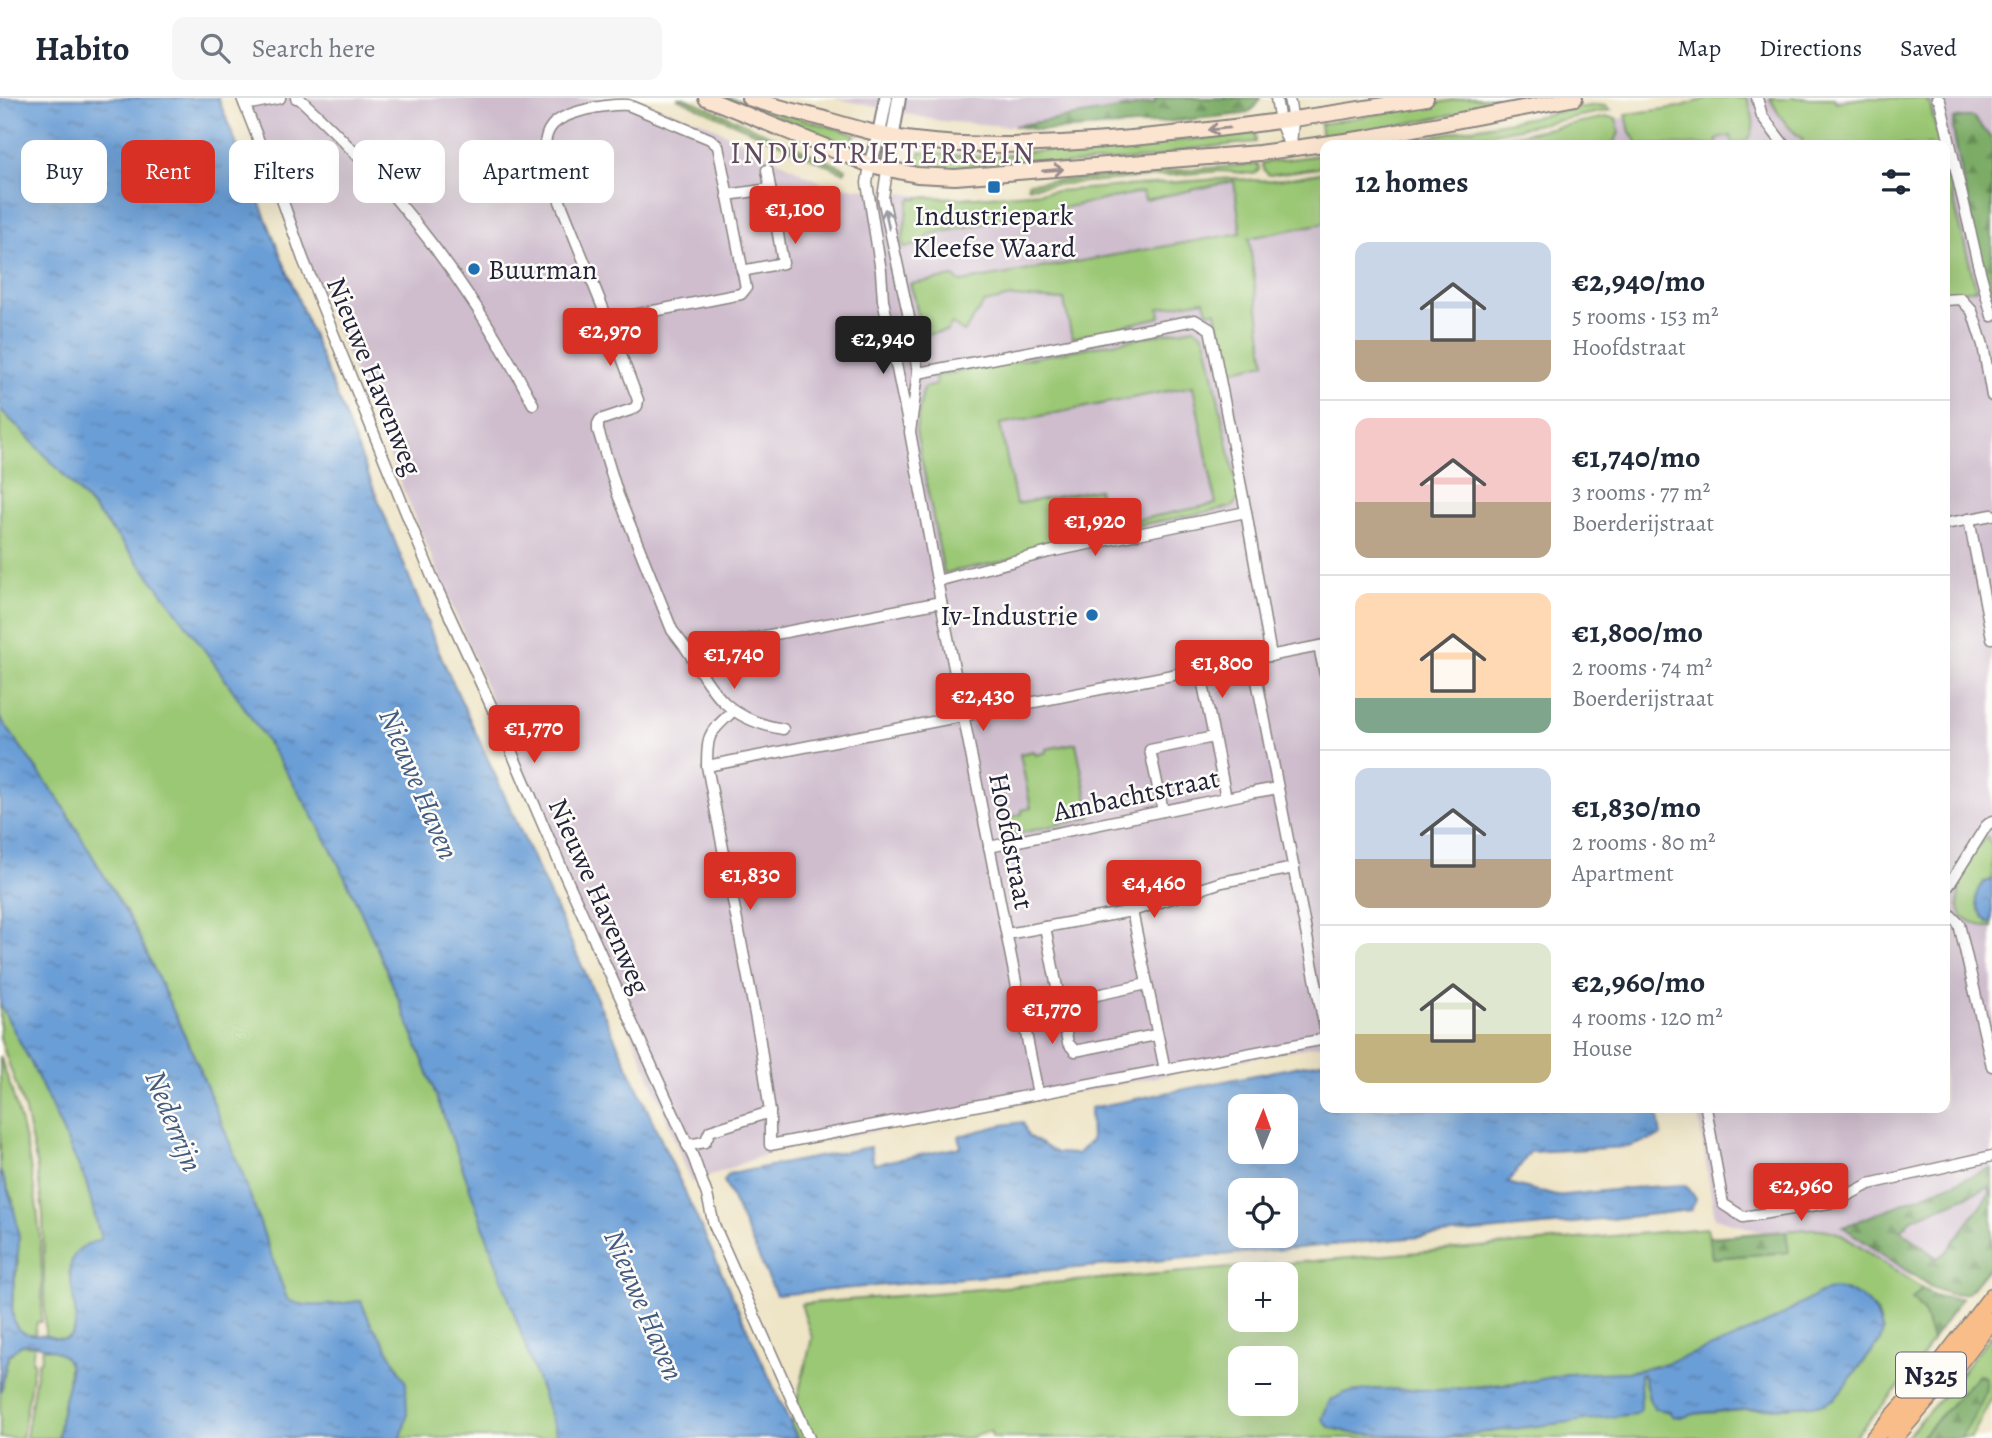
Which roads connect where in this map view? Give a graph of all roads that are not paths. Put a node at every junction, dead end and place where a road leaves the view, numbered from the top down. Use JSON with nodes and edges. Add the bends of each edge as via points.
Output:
{"nodes":[{"id":1,"x":280,"y":98,"type":"edge"},
{"id":2,"x":296,"y":98,"type":"edge"},
{"id":3,"x":706,"y":98,"type":"edge"},
{"id":4,"x":749,"y":98,"type":"edge"},
{"id":5,"x":886,"y":98,"type":"edge"},
{"id":6,"x":899,"y":98,"type":"edge"},
{"id":7,"x":1276,"y":98,"type":"edge"},
{"id":8,"x":1426,"y":98,"type":"edge"},
{"id":9,"x":1575,"y":98,"type":"edge"},
{"id":10,"x":1758,"y":98,"type":"edge"},
{"id":11,"x":1937,"y":98,"type":"edge"},
{"id":12,"x":1289,"y":99,"type":"edge"},
{"id":13,"x":243,"y":102,"type":"edge"},
{"id":14,"x":1286,"y":121,"type":"junction"},
{"id":15,"x":879,"y":134,"type":"junction"},
{"id":16,"x":894,"y":137,"type":"junction"},
{"id":17,"x":1352,"y":140,"type":"edge"},
{"id":18,"x":1780,"y":140,"type":"edge"},
{"id":19,"x":1949,"y":140,"type":"edge"},
{"id":20,"x":1950,"y":144,"type":"edge"},
{"id":21,"x":1320,"y":145,"type":"edge"},
{"id":22,"x":1291,"y":149,"type":"junction"},
{"id":23,"x":870,"y":165,"type":"junction"},
{"id":24,"x":768,"y":170,"type":"dead end"},
{"id":25,"x":887,"y":170,"type":"junction"},
{"id":26,"x":770,"y":189,"type":"junction"},
{"id":27,"x":727,"y":195,"type":"junction"},
{"id":28,"x":897,"y":267,"type":"junction"},
{"id":29,"x":743,"y":271,"type":"junction"},
{"id":30,"x":881,"y":271,"type":"junction"},
{"id":31,"x":1950,"y":300,"type":"edge"},
{"id":32,"x":1992,"y":316,"type":"edge"},
{"id":33,"x":609,"y":323,"type":"junction"},
{"id":34,"x":918,"y":373,"type":"junction"},
{"id":35,"x":1992,"y":396,"type":"edge"},
{"id":36,"x":533,"y":404,"type":"dead end"},
{"id":37,"x":910,"y":432,"type":"junction"},
{"id":38,"x":1246,"y":512,"type":"junction"},
{"id":39,"x":1992,"y":515,"type":"edge"},
{"id":40,"x":1969,"y":519,"type":"junction"},
{"id":41,"x":1950,"y":523,"type":"edge"},
{"id":42,"x":937,"y":581,"type":"junction"},
{"id":43,"x":941,"y":602,"type":"junction"},
{"id":44,"x":1990,"y":620,"type":"edge"},
{"id":45,"x":1992,"y":638,"type":"edge"},
{"id":46,"x":1320,"y":646,"type":"edge"},
{"id":47,"x":688,"y":651,"type":"junction"},
{"id":48,"x":1271,"y":656,"type":"junction"},
{"id":49,"x":1253,"y":660,"type":"junction"},
{"id":50,"x":1200,"y":670,"type":"junction"},
{"id":51,"x":733,"y":711,"type":"junction"},
{"id":52,"x":965,"y":715,"type":"junction"},
{"id":53,"x":783,"y":729,"type":"dead end"},
{"id":54,"x":1214,"y":737,"type":"junction"},
{"id":55,"x":707,"y":766,"type":"junction"},
{"id":56,"x":1278,"y":788,"type":"junction"},
{"id":57,"x":1226,"y":799,"type":"junction"},
{"id":58,"x":1163,"y":811,"type":"junction"},
{"id":59,"x":1992,"y":821,"type":"edge"},
{"id":60,"x":989,"y":847,"type":"junction"},
{"id":61,"x":1294,"y":868,"type":"junction"},
{"id":62,"x":1950,"y":883,"type":"edge"},
{"id":63,"x":1132,"y":911,"type":"junction"},
{"id":64,"x":1950,"y":914,"type":"edge"},
{"id":65,"x":1045,"y":927,"type":"junction"},
{"id":66,"x":1007,"y":934,"type":"junction"},
{"id":67,"x":1147,"y":985,"type":"junction"},
{"id":68,"x":1060,"y":1003,"type":"junction"},
{"id":69,"x":1320,"y":1004,"type":"edge"},
{"id":70,"x":1156,"y":1035,"type":"junction"},
{"id":71,"x":1320,"y":1040,"type":"edge"},
{"id":72,"x":1992,"y":1066,"type":"edge"},
{"id":73,"x":1165,"y":1070,"type":"junction"},
{"id":74,"x":1038,"y":1094,"type":"junction"},
{"id":75,"x":770,"y":1112,"type":"junction"},
{"id":76,"x":1707,"y":1113,"type":"edge"},
{"id":77,"x":687,"y":1145,"type":"junction"},
{"id":78,"x":1992,"y":1156,"type":"edge"},
{"id":79,"x":1992,"y":1296,"type":"edge"},
{"id":80,"x":1992,"y":1320,"type":"edge"},
{"id":81,"x":809,"y":1438,"type":"edge"},
{"id":82,"x":1874,"y":1438,"type":"edge"},
{"id":83,"x":1894,"y":1438,"type":"edge"}],
"edges":[{"from":1,"to":13,"type":"street"},
{"from":2,"to":36,"type":"street","via":[[341,138],[428,240],[485,320]]},
{"from":3,"to":23,"type":"main road"},
{"from":4,"to":15,"type":"main road"},
{"from":5,"to":15,"type":"street"},
{"from":6,"to":16,"type":"street"},
{"from":7,"to":14,"type":"street"},
{"from":8,"to":14,"type":"main road"},
{"from":9,"to":17,"type":"main road"},
{"from":10,"to":18,"type":"street","via":[[1762,116]]},
{"from":11,"to":19,"type":"street"},
{"from":12,"to":14,"type":"street"},
{"from":13,"to":77,"type":"street","name":"Nieuwe Havenweg","via":[[435,584]]},
{"from":14,"to":16,"type":"main road","one_way":true,"via":[[1075,143],[988,145]]},
{"from":14,"to":22,"type":"street"},
{"from":15,"to":16,"type":"main road"},
{"from":15,"to":23,"type":"street"},
{"from":16,"to":25,"type":"street"},
{"from":20,"to":32,"type":"street"},
{"from":21,"to":22,"type":"main road"},
{"from":25,"to":22,"type":"main road","one_way":true,"via":[[972,177]]},
{"from":23,"to":25,"type":"main road"},
{"from":23,"to":30,"type":"street","name":"Hoofdstraat","via":[[867,183]]},
{"from":24,"to":26,"type":"street"},
{"from":28,"to":25,"type":"street","name":"Hoofdstraat","one_way":true,"via":[[883,198]]},
{"from":26,"to":27,"type":"street"},
{"from":26,"to":29,"type":"street","via":[[783,263]]},
{"from":27,"to":29,"type":"street"},
{"from":27,"to":33,"type":"street","via":[[718,146],[628,105],[586,110],[560,118],[550,128],[545,164]]},
{"from":28,"to":30,"type":"street"},
{"from":28,"to":34,"type":"street","name":"Hoofdstraat"},
{"from":29,"to":33,"type":"street","via":[[746,288],[741,294]]},
{"from":30,"to":37,"type":"street","name":"Hoofdstraat","via":[[885,313]]},
{"from":31,"to":35,"type":"street","via":[[1961,299],[1972,311]]},
{"from":33,"to":47,"type":"street","via":[[638,400],[633,409],[600,420],[598,430],[618,495],[672,630]]},
{"from":34,"to":37,"type":"street","name":"Hoofdstraat"},
{"from":34,"to":38,"type":"street","via":[[1195,320],[1210,329]]},
{"from":37,"to":42,"type":"street","name":"Hoofdstraat"},
{"from":38,"to":42,"type":"street","via":[[1049,552]]},
{"from":38,"to":48,"type":"street"},
{"from":39,"to":40,"type":"street"},
{"from":40,"to":41,"type":"street"},
{"from":40,"to":44,"type":"street"},
{"from":42,"to":43,"type":"street","name":"Hoofdstraat"},
{"from":43,"to":47,"type":"street"},
{"from":43,"to":52,"type":"street","name":"Hoofdstraat"},
{"from":44,"to":45,"type":"street"},
{"from":46,"to":48,"type":"street"},
{"from":47,"to":51,"type":"street","via":[[711,690]]},
{"from":48,"to":49,"type":"street"},
{"from":49,"to":50,"type":"street"},
{"from":49,"to":56,"type":"street"},
{"from":50,"to":52,"type":"street"},
{"from":50,"to":54,"type":"street"},
{"from":51,"to":53,"type":"street"},
{"from":51,"to":55,"type":"street","via":[[711,732]]},
{"from":52,"to":55,"type":"street"},
{"from":52,"to":60,"type":"street","name":"Hoofdstraat"},
{"from":54,"to":57,"type":"street"},
{"from":54,"to":58,"type":"street","via":[[1150,750]]},
{"from":55,"to":75,"type":"street","via":[[760,1035]]},
{"from":56,"to":57,"type":"street","name":"Ambachtstraat"},
{"from":56,"to":61,"type":"street"},
{"from":57,"to":58,"type":"street","name":"Ambachtstraat"},
{"from":58,"to":60,"type":"street","name":"Ambachtstraat"},
{"from":59,"to":62,"type":"street"},
{"from":60,"to":66,"type":"street","name":"Hoofdstraat"},
{"from":61,"to":63,"type":"street","via":[[1222,882]]},
{"from":61,"to":69,"type":"street"},
{"from":63,"to":65,"type":"street"},
{"from":63,"to":67,"type":"street"},
{"from":64,"to":72,"type":"street","via":[[1959,923]]},
{"from":65,"to":66,"type":"street"},
{"from":65,"to":68,"type":"street"},
{"from":66,"to":74,"type":"street","name":"Hoofdstraat"},
{"from":67,"to":68,"type":"street"},
{"from":67,"to":70,"type":"street"},
{"from":68,"to":70,"type":"street","via":[[1068,1043],[1075,1051]]},
{"from":70,"to":73,"type":"street"},
{"from":71,"to":73,"type":"street"},
{"from":73,"to":74,"type":"street"},
{"from":74,"to":75,"type":"street","via":[[770,1145]]},
{"from":75,"to":77,"type":"street","via":[[710,1131],[705,1142]]},
{"from":76,"to":78,"type":"street","via":[[1723,1204],[1743,1217],[1835,1202],[1869,1184]]},
{"from":77,"to":81,"type":"street","name":"Nieuwe Havenweg","via":[[714,1225]]},
{"from":79,"to":82,"type":"highway","number":"N325","via":[[1933,1373]]},
{"from":80,"to":83,"type":"highway","number":"N325"}]}
